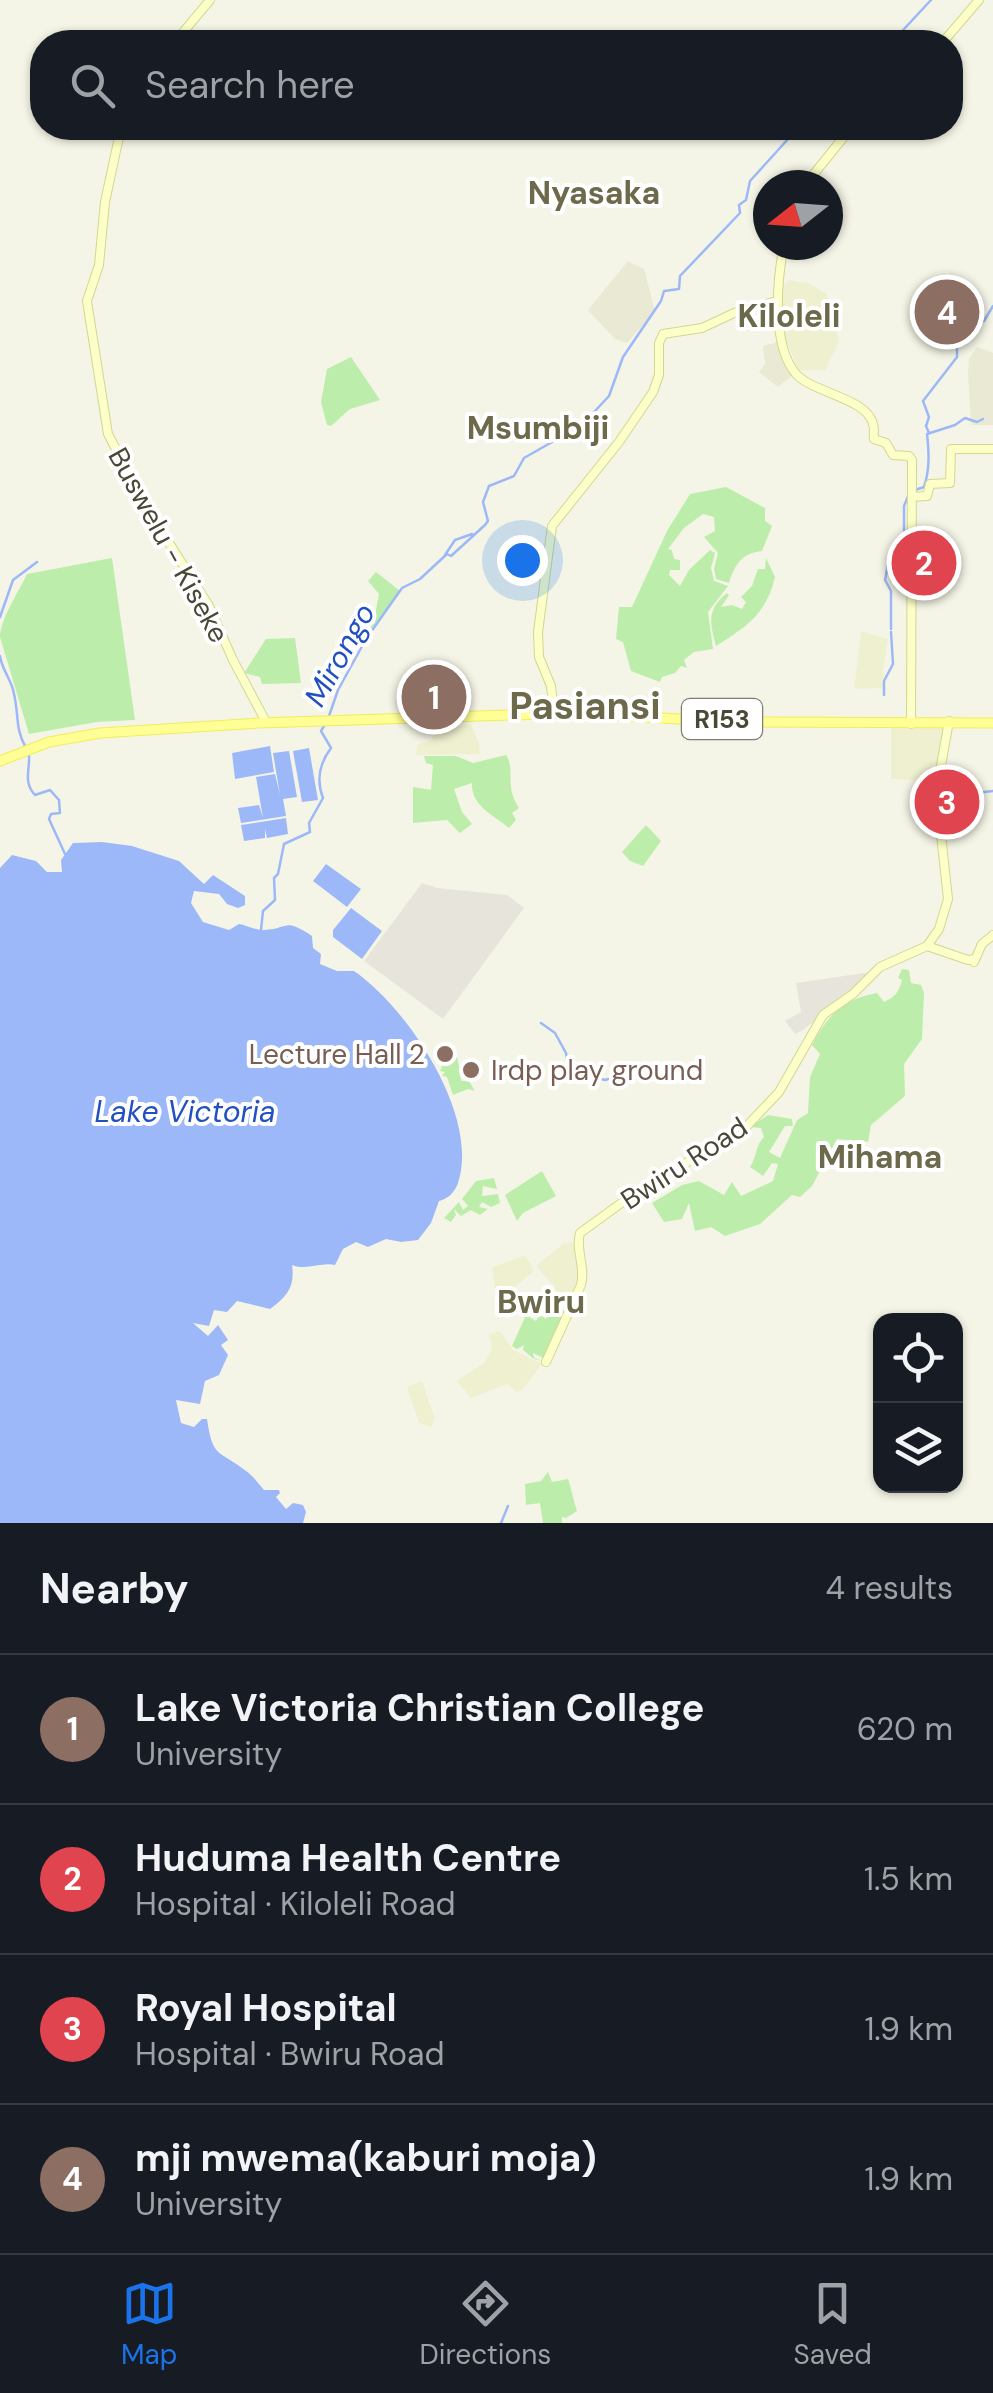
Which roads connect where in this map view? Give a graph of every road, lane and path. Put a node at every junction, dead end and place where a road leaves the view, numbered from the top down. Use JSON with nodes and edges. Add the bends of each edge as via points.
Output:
{"nodes":[{"id":1,"x":210,"y":0,"type":"edge"},
{"id":2,"x":979,"y":0,"type":"edge"},
{"id":3,"x":185,"y":30,"type":"edge"},
{"id":4,"x":953,"y":30,"type":"edge"},
{"id":5,"x":119,"y":140,"type":"edge"},
{"id":6,"x":842,"y":140,"type":"edge"},
{"id":7,"x":818,"y":170,"type":"edge"},
{"id":8,"x":782,"y":260,"type":"edge"},
{"id":9,"x":777,"y":301,"type":"junction"},
{"id":10,"x":993,"y":449,"type":"edge"},
{"id":11,"x":912,"y":497,"type":"junction"},
{"id":12,"x":554,"y":712,"type":"junction"},
{"id":13,"x":265,"y":720,"type":"junction"},
{"id":14,"x":993,"y":721,"type":"edge"},
{"id":15,"x":326,"y":722,"type":"junction"},
{"id":16,"x":911,"y":722,"type":"junction"},
{"id":17,"x":948,"y":724,"type":"junction"},
{"id":18,"x":28,"y":748,"type":"junction"},
{"id":19,"x":0,"y":759,"type":"edge"},
{"id":20,"x":993,"y":935,"type":"edge"},
{"id":21,"x":927,"y":946,"type":"junction"},
{"id":22,"x":546,"y":1362,"type":"dead end"}],
"edges":[{"from":1,"to":3,"type":"main road"},
{"from":2,"to":4,"type":"main road"},
{"from":5,"to":13,"type":"main road","name":"Buswelu - Kiseke","via":[[88,301],[109,437],[208,606]]},
{"from":6,"to":7,"type":"main road"},
{"from":8,"to":9,"type":"main road"},
{"from":9,"to":11,"type":"main road","via":[[794,370],[860,408],[872,421],[875,440],[911,458]]},
{"from":9,"to":12,"type":"main road","via":[[702,328],[663,334],[654,390],[554,523],[538,632]]},
{"from":10,"to":11,"type":"main road","via":[[952,448],[950,483],[930,484],[927,496]]},
{"from":11,"to":16,"type":"main road"},
{"from":12,"to":15,"type":"main road","number":"R153"},
{"from":12,"to":16,"type":"main road","number":"R153"},
{"from":13,"to":15,"type":"main road","number":"R153"},
{"from":13,"to":18,"type":"main road","number":"R153","via":[[109,729]]},
{"from":14,"to":17,"type":"main road","number":"R153"},
{"from":15,"to":18,"type":"main road","number":"R153","via":[[126,731]]},
{"from":16,"to":17,"type":"main road","number":"R153"},
{"from":17,"to":21,"type":"main road","via":[[938,808],[947,905]]},
{"from":18,"to":19,"type":"main road","number":"R153"},
{"from":20,"to":21,"type":"main road","via":[[972,961]]},
{"from":21,"to":22,"type":"main road","name":"Bwiru Road","via":[[882,966],[823,1015],[779,1092],[746,1127],[580,1233],[581,1285]]}]}
